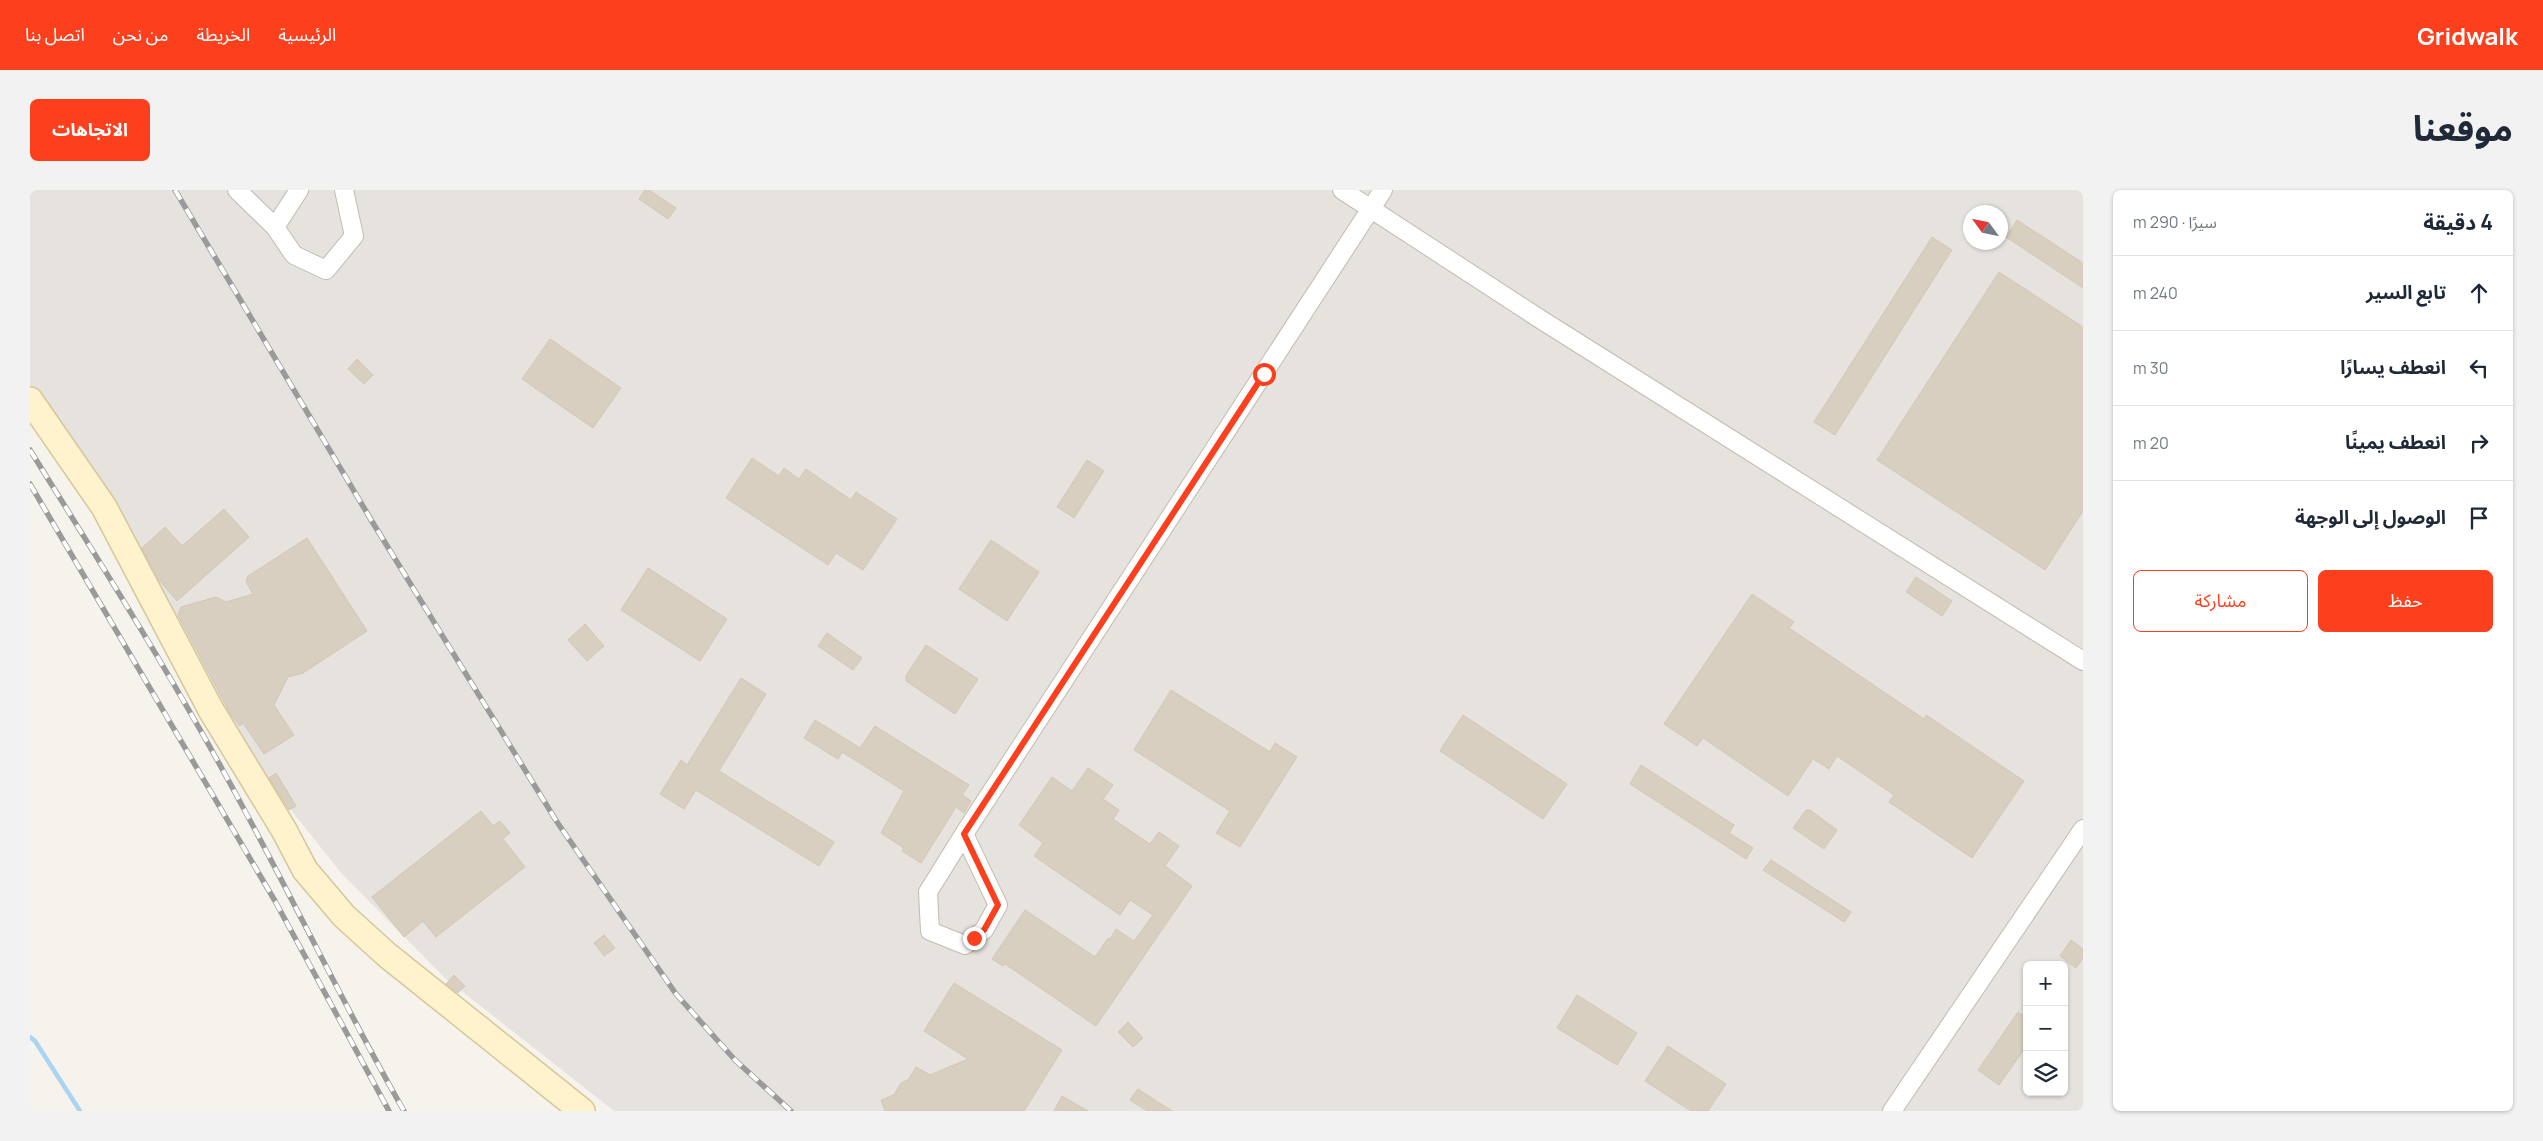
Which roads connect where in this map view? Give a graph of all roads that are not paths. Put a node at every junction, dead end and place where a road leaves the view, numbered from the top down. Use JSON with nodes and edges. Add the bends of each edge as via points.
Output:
{"nodes":[{"id":1,"x":237,"y":190,"type":"edge"},
{"id":2,"x":299,"y":190,"type":"edge"},
{"id":3,"x":344,"y":190,"type":"edge"},
{"id":4,"x":1342,"y":190,"type":"edge"},
{"id":5,"x":1383,"y":190,"type":"edge"},
{"id":6,"x":1371,"y":209,"type":"junction"},
{"id":7,"x":275,"y":227,"type":"junction"},
{"id":8,"x":30,"y":400,"type":"edge"},
{"id":9,"x":2083,"y":662,"type":"edge"},
{"id":10,"x":2083,"y":829,"type":"edge"},
{"id":11,"x":964,"y":834,"type":"junction"},
{"id":12,"x":582,"y":1111,"type":"edge"},
{"id":13,"x":1892,"y":1111,"type":"edge"}],
"edges":[{"from":1,"to":7,"type":"street"},
{"from":2,"to":7,"type":"street"},
{"from":3,"to":7,"type":"street","via":[[354,236],[326,270],[294,255]]},
{"from":4,"to":6,"type":"street"},
{"from":5,"to":6,"type":"street"},
{"from":6,"to":9,"type":"street"},
{"from":6,"to":11,"type":"street"},
{"from":8,"to":12,"type":"street","via":[[104,507],[211,710],[305,870],[344,916],[387,955]]},
{"from":10,"to":13,"type":"street"},
{"from":11,"to":11,"type":"street","via":[[998,905],[984,930],[965,946],[930,931],[928,892]]}]}
